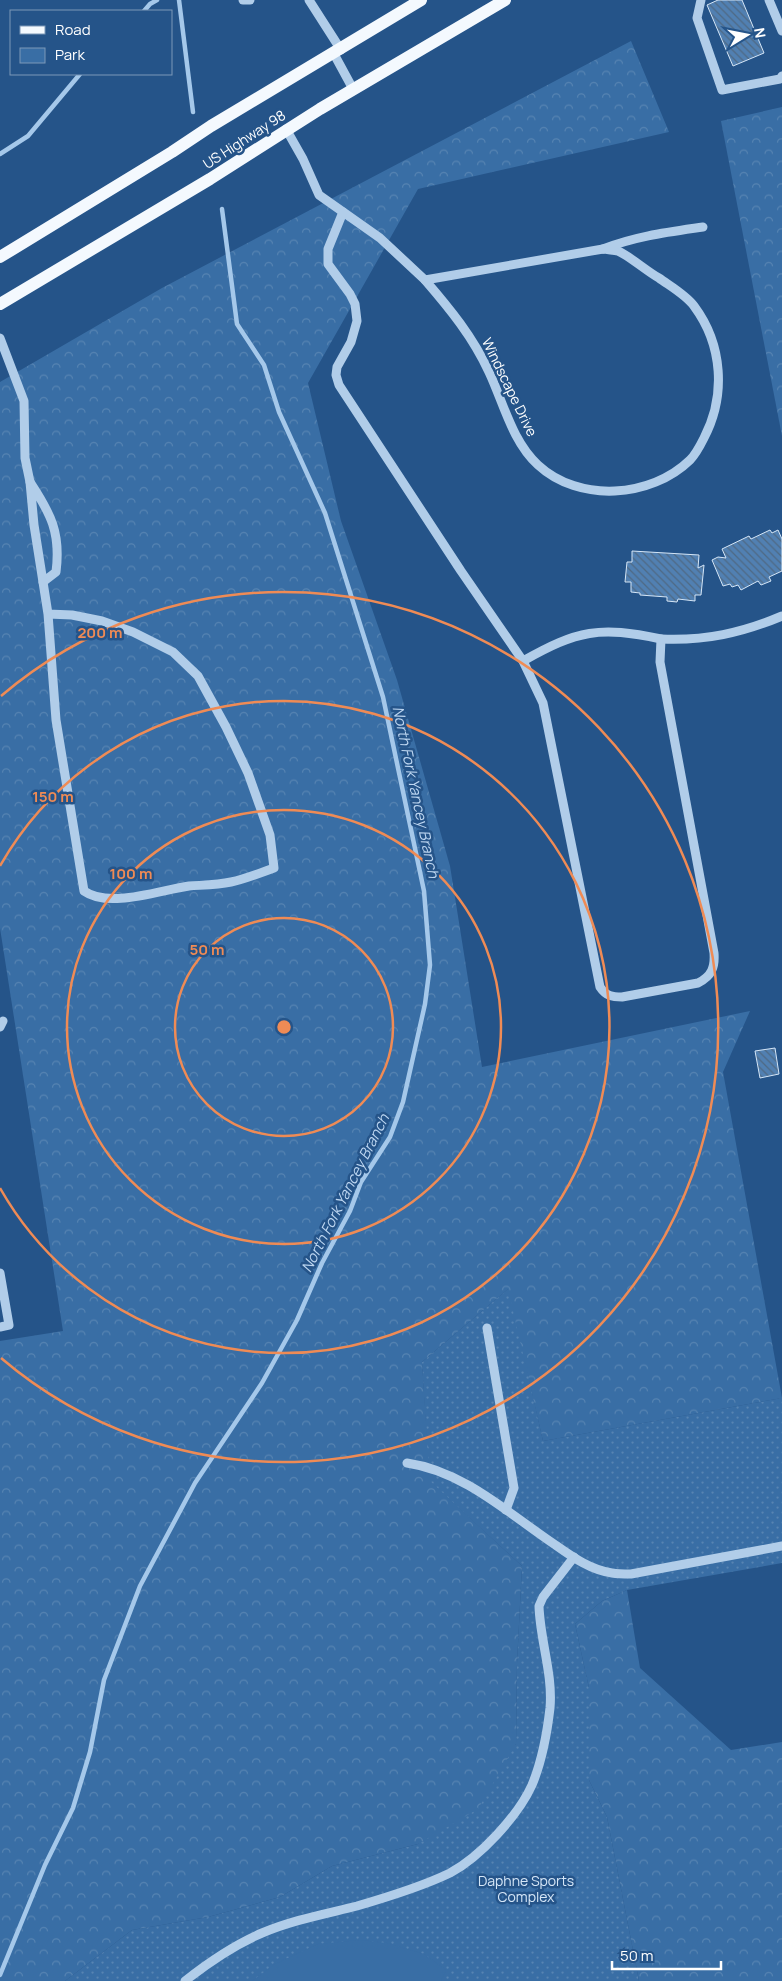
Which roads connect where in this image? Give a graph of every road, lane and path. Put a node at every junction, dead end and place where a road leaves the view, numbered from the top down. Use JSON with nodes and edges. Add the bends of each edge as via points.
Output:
{"nodes":[{"id":1,"x":244,"y":0,"type":"edge"},
{"id":2,"x":250,"y":0,"type":"edge"},
{"id":3,"x":308,"y":0,"type":"edge"},
{"id":4,"x":421,"y":0,"type":"edge"},
{"id":5,"x":505,"y":0,"type":"edge"},
{"id":6,"x":701,"y":0,"type":"edge"},
{"id":7,"x":769,"y":0,"type":"edge"},
{"id":8,"x":782,"y":31,"type":"edge"},
{"id":9,"x":337,"y":52,"type":"junction"},
{"id":10,"x":782,"y":76,"type":"edge"},
{"id":11,"x":353,"y":89,"type":"junction"},
{"id":12,"x":286,"y":129,"type":"junction"},
{"id":13,"x":343,"y":212,"type":"junction"},
{"id":14,"x":703,"y":227,"type":"dead end"},
{"id":15,"x":603,"y":249,"type":"junction"},
{"id":16,"x":0,"y":257,"type":"edge"},
{"id":17,"x":425,"y":280,"type":"junction"},
{"id":18,"x":0,"y":304,"type":"edge"},
{"id":19,"x":0,"y":338,"type":"edge"},
{"id":20,"x":30,"y":482,"type":"junction"},
{"id":21,"x":43,"y":582,"type":"junction"},
{"id":22,"x":48,"y":614,"type":"junction"},
{"id":23,"x":782,"y":616,"type":"edge"},
{"id":24,"x":661,"y":638,"type":"junction"},
{"id":25,"x":523,"y":661,"type":"junction"},
{"id":26,"x":0,"y":1273,"type":"edge"},
{"id":27,"x":0,"y":1327,"type":"edge"},
{"id":28,"x":487,"y":1328,"type":"dead end"},
{"id":29,"x":407,"y":1463,"type":"dead end"},
{"id":30,"x":506,"y":1510,"type":"junction"},
{"id":31,"x":782,"y":1546,"type":"edge"},
{"id":32,"x":574,"y":1557,"type":"junction"},
{"id":33,"x":185,"y":1981,"type":"edge"}],
"edges":[{"from":1,"to":2,"type":"street"},
{"from":3,"to":9,"type":"street"},
{"from":4,"to":9,"type":"main road","name":"US Highway 98"},
{"from":5,"to":11,"type":"main road","name":"US Highway 98"},
{"from":6,"to":10,"type":"street","via":[[696,18],[722,90]]},
{"from":7,"to":8,"type":"street"},
{"from":9,"to":11,"type":"street"},
{"from":9,"to":16,"type":"main road","name":"US Highway 98","via":[[235,111]]},
{"from":11,"to":12,"type":"main road","name":"US Highway 98"},
{"from":12,"to":13,"type":"street","name":"Windscape Drive","via":[[319,195]]},
{"from":12,"to":18,"type":"main road","name":"US Highway 98","via":[[210,179]]},
{"from":13,"to":17,"type":"street","name":"Windscape Drive","via":[[380,238]]},
{"from":13,"to":25,"type":"street","via":[[328,249],[328,264],[356,304],[357,321],[351,342],[337,367],[340,385]]},
{"from":14,"to":15,"type":"street","via":[[650,234]]},
{"from":15,"to":17,"type":"street","name":"Windscape Drive"},
{"from":15,"to":17,"type":"street","name":"Windscape Drive","via":[[618,252],[693,304],[710,331],[719,375],[716,405],[700,447],[690,460],[665,479],[633,489],[582,489],[567,484],[539,466],[520,442],[475,344],[458,318]]},
{"from":19,"to":20,"type":"street","via":[[24,400],[25,458]]},
{"from":20,"to":21,"type":"street"},
{"from":20,"to":21,"type":"street","via":[[46,507],[58,551],[56,572]]},
{"from":21,"to":22,"type":"street"},
{"from":22,"to":22,"type":"street","via":[[56,720],[84,891],[101,898],[126,898],[188,886],[231,882],[274,868],[270,835],[248,773],[198,676],[173,652],[133,632],[102,621]]},
{"from":23,"to":24,"type":"street","via":[[754,628],[719,637]]},
{"from":24,"to":25,"type":"street","via":[[591,632],[562,640]]},
{"from":24,"to":25,"type":"street","via":[[660,662],[715,964],[706,979],[698,983],[634,995],[612,996],[604,993],[600,986],[543,703]]},
{"from":26,"to":27,"type":"street","via":[[8,1325]]},
{"from":28,"to":30,"type":"street","via":[[514,1488]]},
{"from":29,"to":30,"type":"street","via":[[428,1466],[447,1474]]},
{"from":30,"to":32,"type":"street"},
{"from":31,"to":32,"type":"street","via":[[631,1574],[612,1573]]},
{"from":32,"to":33,"type":"street","via":[[539,1606],[550,1686],[549,1719],[531,1786],[507,1824],[480,1852],[451,1872],[409,1890],[262,1933],[217,1956]]}]}
